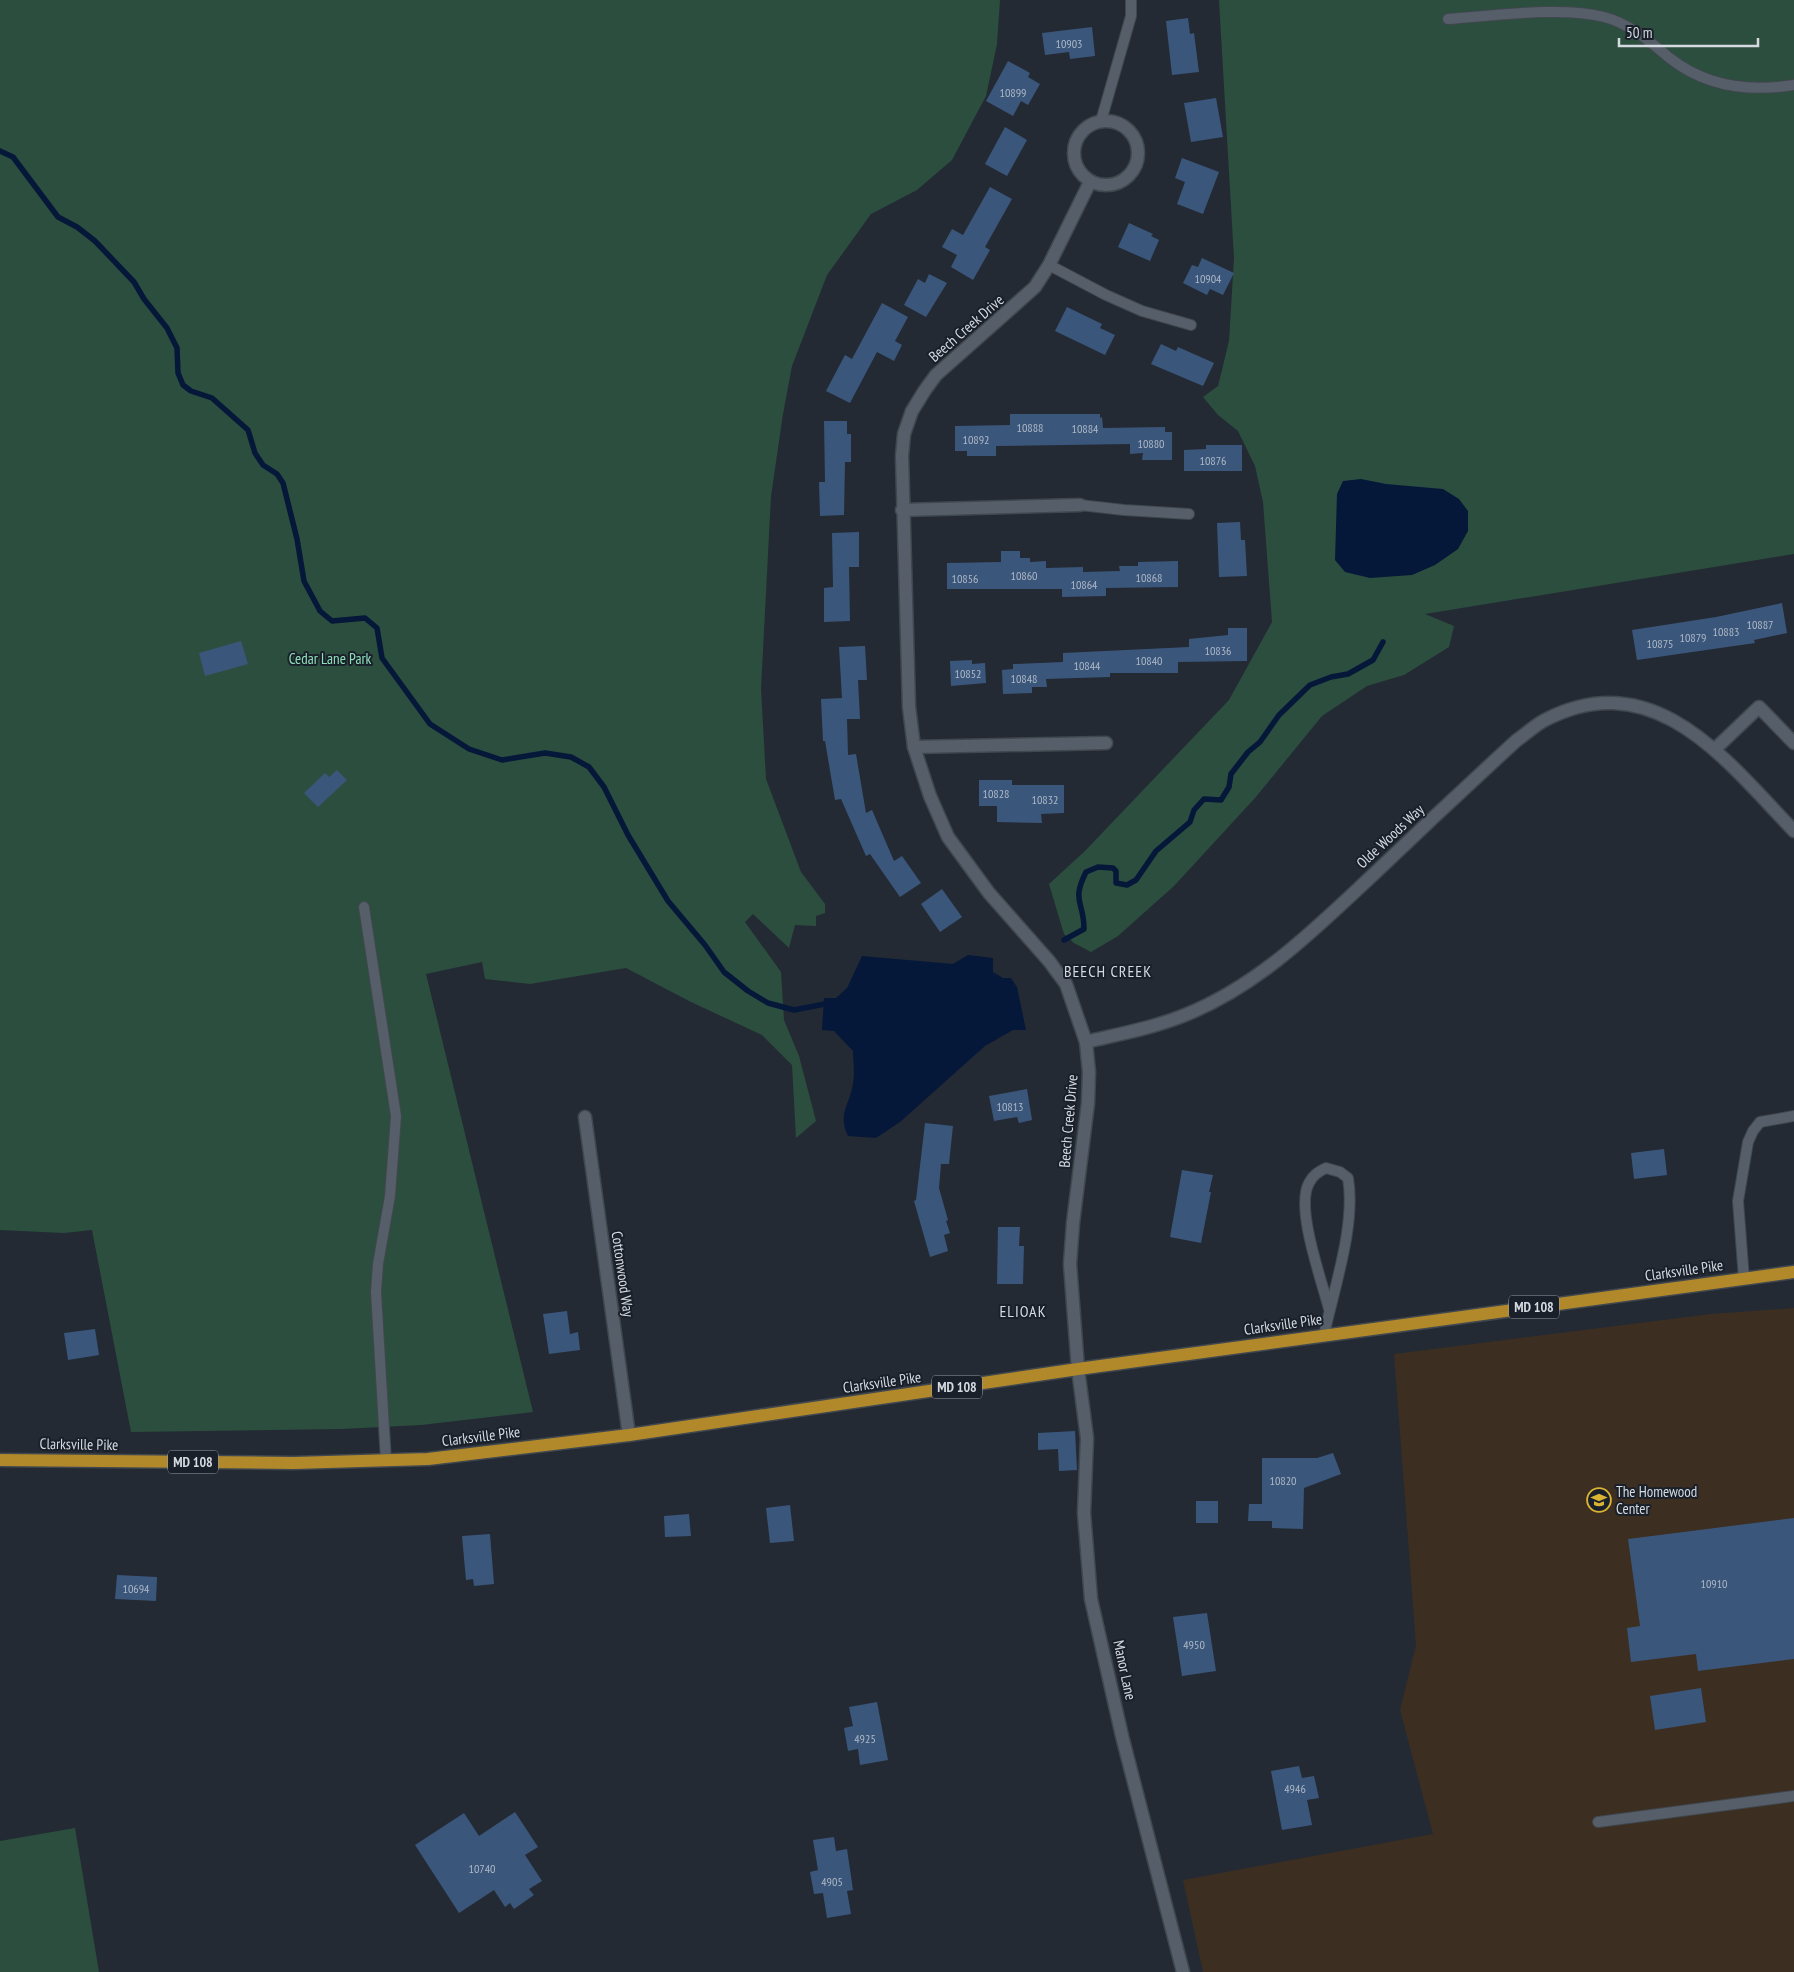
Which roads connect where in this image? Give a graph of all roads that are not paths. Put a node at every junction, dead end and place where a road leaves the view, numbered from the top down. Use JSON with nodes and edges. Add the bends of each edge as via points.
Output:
{"nodes":[{"id":1,"x":1131,"y":0,"type":"edge"},
{"id":2,"x":1448,"y":19,"type":"dead end"},
{"id":3,"x":1794,"y":86,"type":"edge"},
{"id":4,"x":1101,"y":121,"type":"junction"},
{"id":5,"x":1090,"y":182,"type":"junction"},
{"id":6,"x":1049,"y":265,"type":"junction"},
{"id":7,"x":1191,"y":325,"type":"dead end"},
{"id":8,"x":1080,"y":505,"type":"joint"},
{"id":9,"x":902,"y":510,"type":"junction"},
{"id":10,"x":1189,"y":514,"type":"dead end"},
{"id":11,"x":1106,"y":743,"type":"dead end"},
{"id":12,"x":1794,"y":743,"type":"edge"},
{"id":13,"x":914,"y":746,"type":"junction"},
{"id":14,"x":1715,"y":749,"type":"junction"},
{"id":15,"x":1794,"y":831,"type":"edge"},
{"id":16,"x":364,"y":907,"type":"dead end"},
{"id":17,"x":1086,"y":1042,"type":"junction"},
{"id":18,"x":585,"y":1116,"type":"dead end"},
{"id":19,"x":1794,"y":1116,"type":"edge"},
{"id":20,"x":1794,"y":1272,"type":"edge"},
{"id":21,"x":1744,"y":1279,"type":"junction"},
{"id":22,"x":1329,"y":1309,"type":"junction"},
{"id":23,"x":1324,"y":1335,"type":"junction"},
{"id":24,"x":1078,"y":1369,"type":"junction"},
{"id":25,"x":629,"y":1435,"type":"junction"},
{"id":26,"x":0,"y":1460,"type":"edge"},
{"id":27,"x":386,"y":1462,"type":"junction"},
{"id":28,"x":1794,"y":1796,"type":"edge"},
{"id":29,"x":1598,"y":1822,"type":"dead end"},
{"id":30,"x":1183,"y":1972,"type":"edge"}],
"edges":[{"from":1,"to":4,"type":"lane","via":[[1132,16]]},
{"from":2,"to":3,"type":"lane","via":[[1574,12],[1603,17],[1624,24],[1674,60],[1722,85]]},
{"from":4,"to":5,"type":"street","via":[[1085,128],[1074,146],[1076,166]]},
{"from":4,"to":5,"type":"street","via":[[1124,126],[1134,138],[1138,154],[1136,165],[1122,181],[1111,185]]},
{"from":5,"to":6,"type":"street","name":"Beech Creek Drive"},
{"from":6,"to":7,"type":"lane","via":[[1142,311]]},
{"from":6,"to":9,"type":"street","name":"Beech Creek Drive","via":[[1035,287],[1012,310],[956,356],[925,390],[912,411],[904,434]]},
{"from":8,"to":9,"type":"street"},
{"from":8,"to":10,"type":"lane"},
{"from":9,"to":13,"type":"street","name":"Beech Creek Drive","via":[[909,707]]},
{"from":11,"to":13,"type":"street"},
{"from":12,"to":14,"type":"street","via":[[1759,707]]},
{"from":13,"to":17,"type":"street","name":"Beech Creek Drive","via":[[930,796],[948,837],[988,893],[1066,984]]},
{"from":14,"to":15,"type":"street","name":"Olde Woods Way"},
{"from":14,"to":17,"type":"street","name":"Olde Woods Way","via":[[1680,723],[1654,711],[1625,704],[1594,703],[1552,717],[1517,740],[1314,930],[1263,971],[1186,1015],[1152,1027]]},
{"from":16,"to":27,"type":"lane","via":[[396,1116],[390,1196],[376,1292]]},
{"from":17,"to":24,"type":"street","name":"Beech Creek Drive","via":[[1088,1103],[1070,1264]]},
{"from":18,"to":25,"type":"street","name":"Cottonwood Way"},
{"from":19,"to":21,"type":"lane","via":[[1760,1122],[1748,1142],[1738,1201]]},
{"from":20,"to":21,"type":"main road","name":"Clarksville Pike","number":"MD 108"},
{"from":21,"to":23,"type":"main road","name":"Clarksville Pike","number":"MD 108"},
{"from":22,"to":22,"type":"lane","via":[[1349,1220],[1350,1194],[1348,1178],[1326,1168],[1315,1174],[1307,1185],[1306,1220]]},
{"from":22,"to":23,"type":"lane"},
{"from":23,"to":24,"type":"main road","name":"Clarksville Pike","number":"MD 108"},
{"from":24,"to":25,"type":"main road","name":"Clarksville Pike","number":"MD 108"},
{"from":24,"to":30,"type":"street","name":"Manor Lane","via":[[1087,1438],[1084,1513],[1091,1599],[1122,1736]]},
{"from":25,"to":27,"type":"main road","name":"Clarksville Pike","number":"MD 108"},
{"from":26,"to":27,"type":"main road","name":"Clarksville Pike","number":"MD 108"},
{"from":28,"to":29,"type":"lane"}]}
